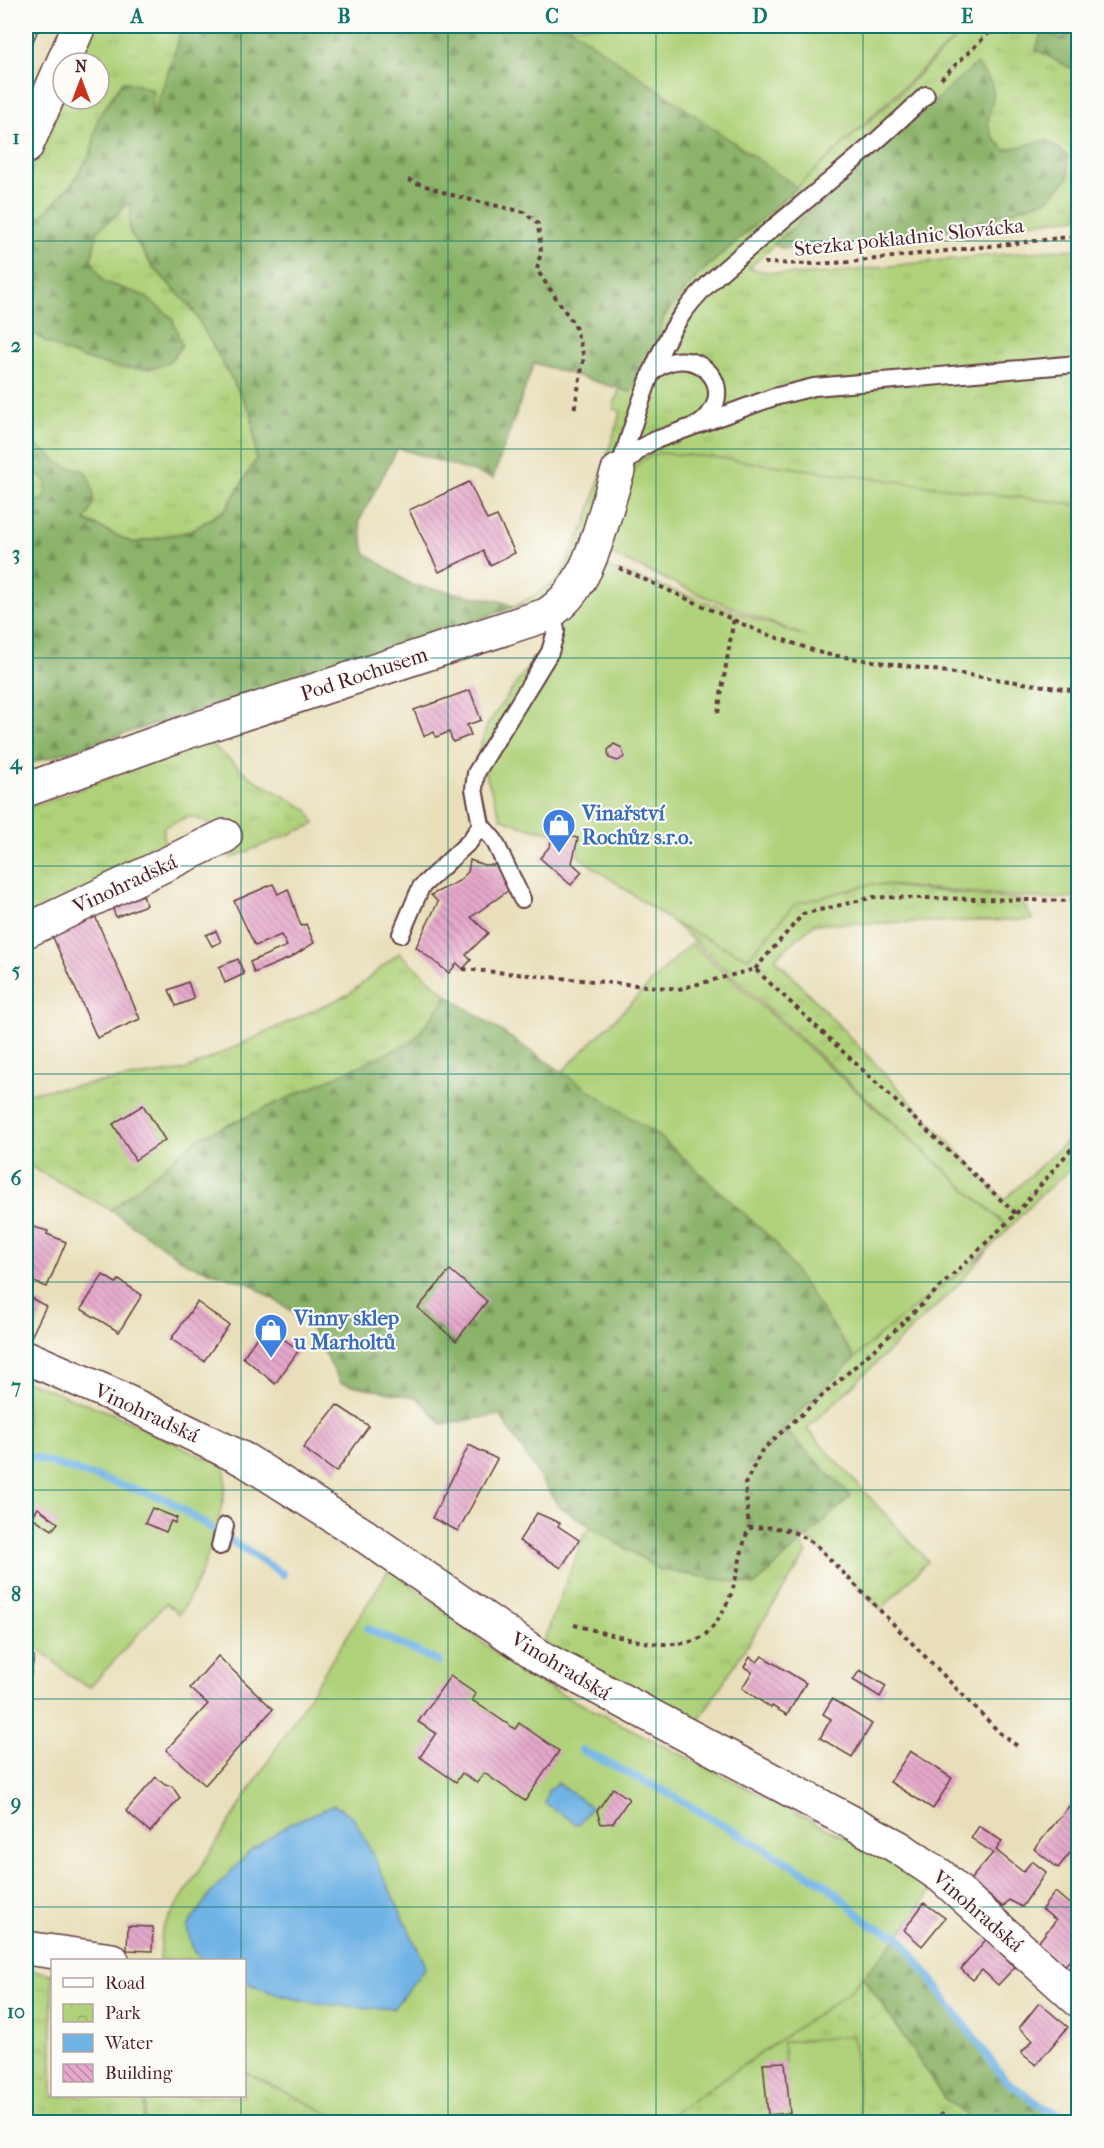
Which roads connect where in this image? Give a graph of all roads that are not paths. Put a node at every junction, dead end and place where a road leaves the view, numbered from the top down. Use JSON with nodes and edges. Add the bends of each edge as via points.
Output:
{"nodes":[{"id":1,"x":79,"y":26,"type":"edge"},
{"id":2,"x":926,"y":95,"type":"road end"},
{"id":3,"x":26,"y":147,"type":"edge"},
{"id":4,"x":1078,"y":364,"type":"edge"},
{"id":5,"x":650,"y":374,"type":"junction"},
{"id":6,"x":698,"y":426,"type":"junction"},
{"id":7,"x":618,"y":471,"type":"junction"},
{"id":8,"x":553,"y":611,"type":"junction"},
{"id":9,"x":26,"y":790,"type":"edge"},
{"id":10,"x":481,"y":825,"type":"junction"},
{"id":11,"x":225,"y":836,"type":"dead end"},
{"id":12,"x":522,"y":899,"type":"dead end"},
{"id":13,"x":26,"y":931,"type":"edge"},
{"id":14,"x":401,"y":934,"type":"dead end"},
{"id":15,"x":26,"y":1357,"type":"edge"},
{"id":16,"x":225,"y":1526,"type":"dead end"},
{"id":17,"x":220,"y":1546,"type":"dead end"},
{"id":18,"x":26,"y":1948,"type":"edge"},
{"id":19,"x":105,"y":1959,"type":"edge"},
{"id":20,"x":1078,"y":2000,"type":"edge"}],
"edges":[{"from":1,"to":3,"type":"street"},
{"from":2,"to":5,"type":"lane","via":[[693,300]]},
{"from":4,"to":6,"type":"lane","via":[[814,387],[782,394]]},
{"from":5,"to":6,"type":"lane","via":[[663,364],[682,360],[710,371],[716,384],[716,400],[710,414]]},
{"from":5,"to":7,"type":"lane"},
{"from":6,"to":7,"type":"lane","via":[[641,448]]},
{"from":7,"to":8,"type":"street","name":"Pod Rochusem","via":[[590,558],[568,598]]},
{"from":8,"to":9,"type":"street","name":"Pod Rochusem","via":[[537,620],[187,732]]},
{"from":8,"to":10,"type":"lane","via":[[556,631],[550,652],[476,773],[474,789]]},
{"from":10,"to":12,"type":"lane","via":[[494,840]]},
{"from":10,"to":14,"type":"lane","via":[[470,841],[421,887]]},
{"from":11,"to":13,"type":"street","name":"Vinohradská"},
{"from":15,"to":20,"type":"street","name":"Vinohradská","via":[[245,1460],[366,1536],[542,1658],[898,1847],[941,1876]]},
{"from":16,"to":17,"type":"lane"},
{"from":18,"to":19,"type":"street"}]}
